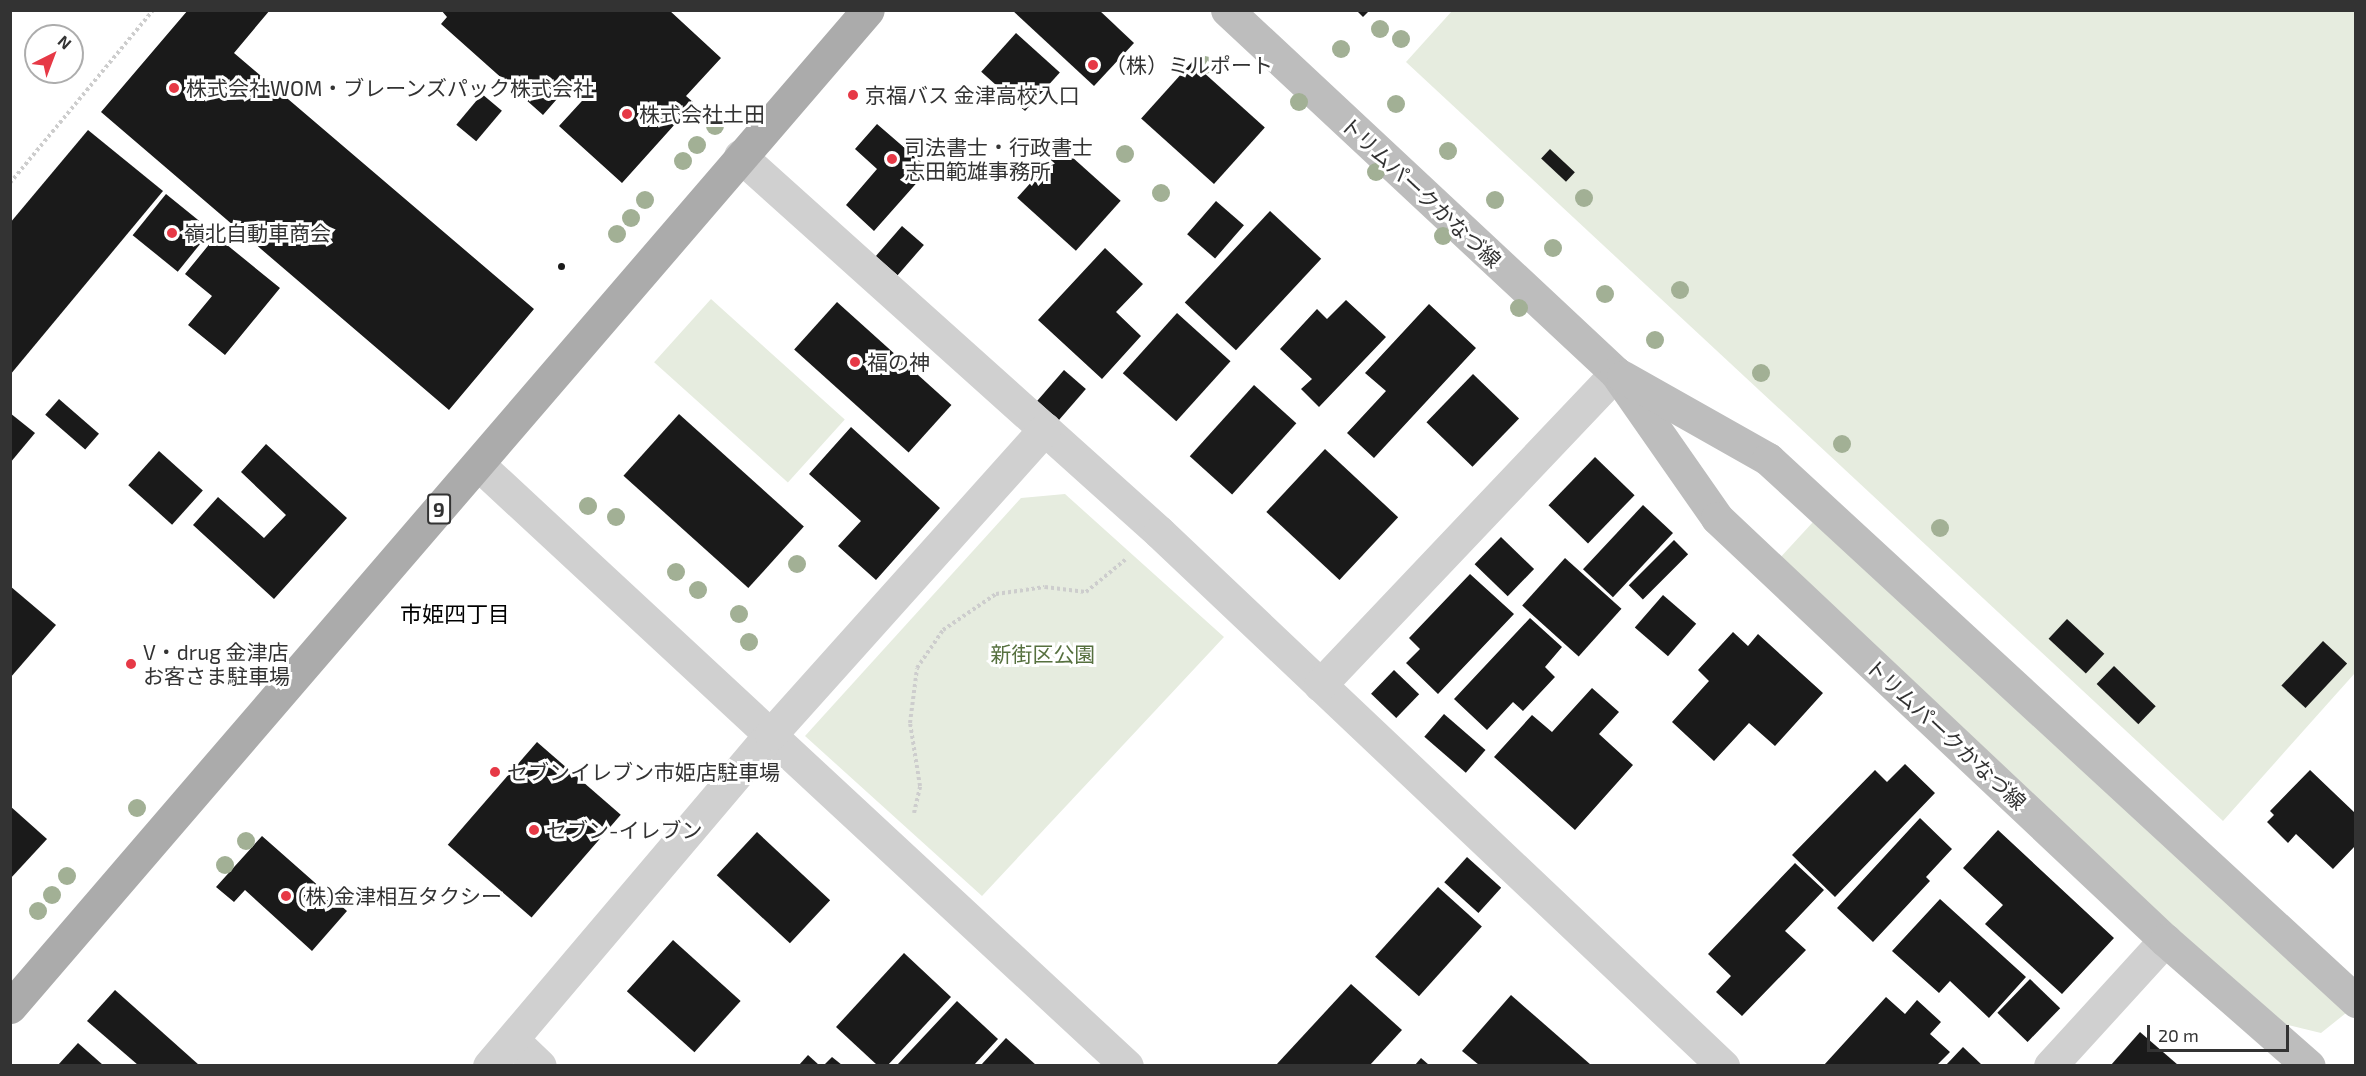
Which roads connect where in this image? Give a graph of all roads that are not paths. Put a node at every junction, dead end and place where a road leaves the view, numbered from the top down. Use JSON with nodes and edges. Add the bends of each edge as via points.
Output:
{"nodes":[{"id":1,"x":868,"y":10,"type":"edge"},
{"id":2,"x":1227,"y":10,"type":"edge"},
{"id":3,"x":740,"y":156,"type":"junction"},
{"id":4,"x":1616,"y":373,"type":"junction"},
{"id":5,"x":1045,"y":429,"type":"junction"},
{"id":6,"x":478,"y":464,"type":"junction"},
{"id":7,"x":1320,"y":685,"type":"junction"},
{"id":8,"x":771,"y":734,"type":"junction"},
{"id":9,"x":2165,"y":940,"type":"junction"},
{"id":10,"x":2355,"y":1001,"type":"edge"},
{"id":11,"x":10,"y":1007,"type":"edge"},
{"id":12,"x":513,"y":1040,"type":"junction"},
{"id":13,"x":489,"y":1065,"type":"edge"},
{"id":14,"x":540,"y":1065,"type":"edge"},
{"id":15,"x":1127,"y":1065,"type":"edge"},
{"id":16,"x":1723,"y":1065,"type":"edge"},
{"id":17,"x":2049,"y":1065,"type":"edge"},
{"id":18,"x":2309,"y":1065,"type":"edge"}],
"edges":[{"from":1,"to":3,"type":"main road","number":"9"},
{"from":2,"to":4,"type":"main road","name":"トリムパークかなづ線"},
{"from":3,"to":5,"type":"street"},
{"from":3,"to":6,"type":"main road","number":"9"},
{"from":4,"to":7,"type":"street"},
{"from":4,"to":9,"type":"main road","name":"トリムパークかなづ線","via":[[1717,518]]},
{"from":4,"to":10,"type":"main road","name":"トリムパークかなづ線","via":[[1768,459]]},
{"from":5,"to":7,"type":"street"},
{"from":5,"to":8,"type":"street"},
{"from":6,"to":8,"type":"street"},
{"from":6,"to":11,"type":"main road","number":"9"},
{"from":7,"to":16,"type":"street"},
{"from":8,"to":12,"type":"street"},
{"from":8,"to":15,"type":"street"},
{"from":9,"to":17,"type":"street"},
{"from":9,"to":18,"type":"main road","name":"トリムパークかなづ線"},
{"from":12,"to":13,"type":"street"},
{"from":12,"to":14,"type":"street"}]}
